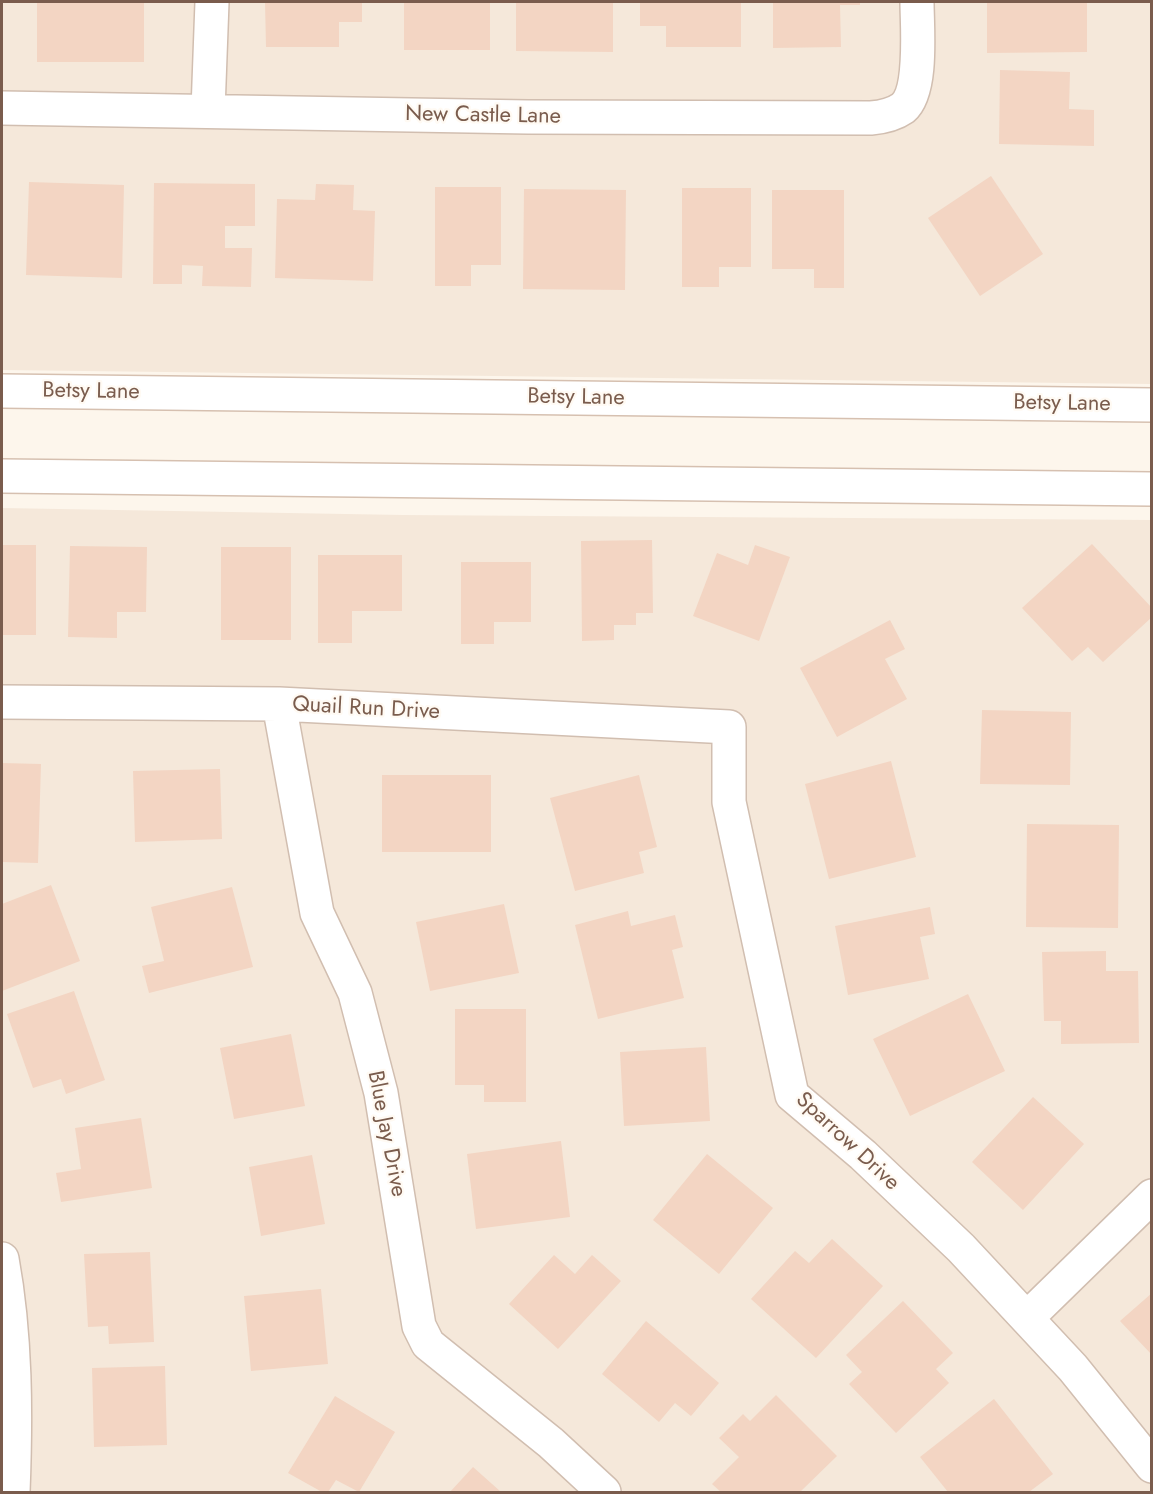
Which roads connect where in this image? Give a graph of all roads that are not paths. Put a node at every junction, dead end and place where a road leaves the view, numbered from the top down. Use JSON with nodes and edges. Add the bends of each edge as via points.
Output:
{"nodes":[{"id":1,"x":212,"y":2,"type":"edge"},
{"id":2,"x":917,"y":2,"type":"edge"},
{"id":3,"x":2,"y":108,"type":"edge"},
{"id":4,"x":208,"y":110,"type":"junction"},
{"id":5,"x":2,"y":391,"type":"edge"},
{"id":6,"x":1152,"y":405,"type":"edge"},
{"id":7,"x":2,"y":476,"type":"edge"},
{"id":8,"x":1152,"y":489,"type":"edge"},
{"id":9,"x":2,"y":702,"type":"edge"},
{"id":10,"x":279,"y":704,"type":"junction"},
{"id":11,"x":729,"y":727,"type":"joint"},
{"id":12,"x":1152,"y":1196,"type":"edge"},
{"id":13,"x":2,"y":1259,"type":"edge"},
{"id":14,"x":1027,"y":1318,"type":"junction"},
{"id":15,"x":1152,"y":1467,"type":"edge"},
{"id":16,"x":14,"y":1492,"type":"edge"},
{"id":17,"x":604,"y":1492,"type":"edge"}],
"edges":[{"from":1,"to":4,"type":"street"},
{"from":2,"to":4,"type":"street","name":"New Castle Lane","via":[[913,90],[904,107],[888,116],[528,117]]},
{"from":3,"to":4,"type":"street","name":"New Castle Lane"},
{"from":5,"to":6,"type":"street","name":"Betsy Lane"},
{"from":7,"to":8,"type":"street"},
{"from":9,"to":10,"type":"street","name":"Quail Run Drive"},
{"from":10,"to":11,"type":"street","name":"Quail Run Drive"},
{"from":10,"to":17,"type":"street","name":"Blue Jay Drive","via":[[317,913],[355,993],[381,1093],[419,1326],[428,1344],[551,1443]]},
{"from":11,"to":14,"type":"street","name":"Sparrow Drive","via":[[729,802],[792,1095],[961,1248]]},
{"from":12,"to":14,"type":"street"},
{"from":13,"to":16,"type":"street","via":[[11,1329]]},
{"from":14,"to":15,"type":"street","name":"Sparrow Drive","via":[[1073,1368]]}]}
